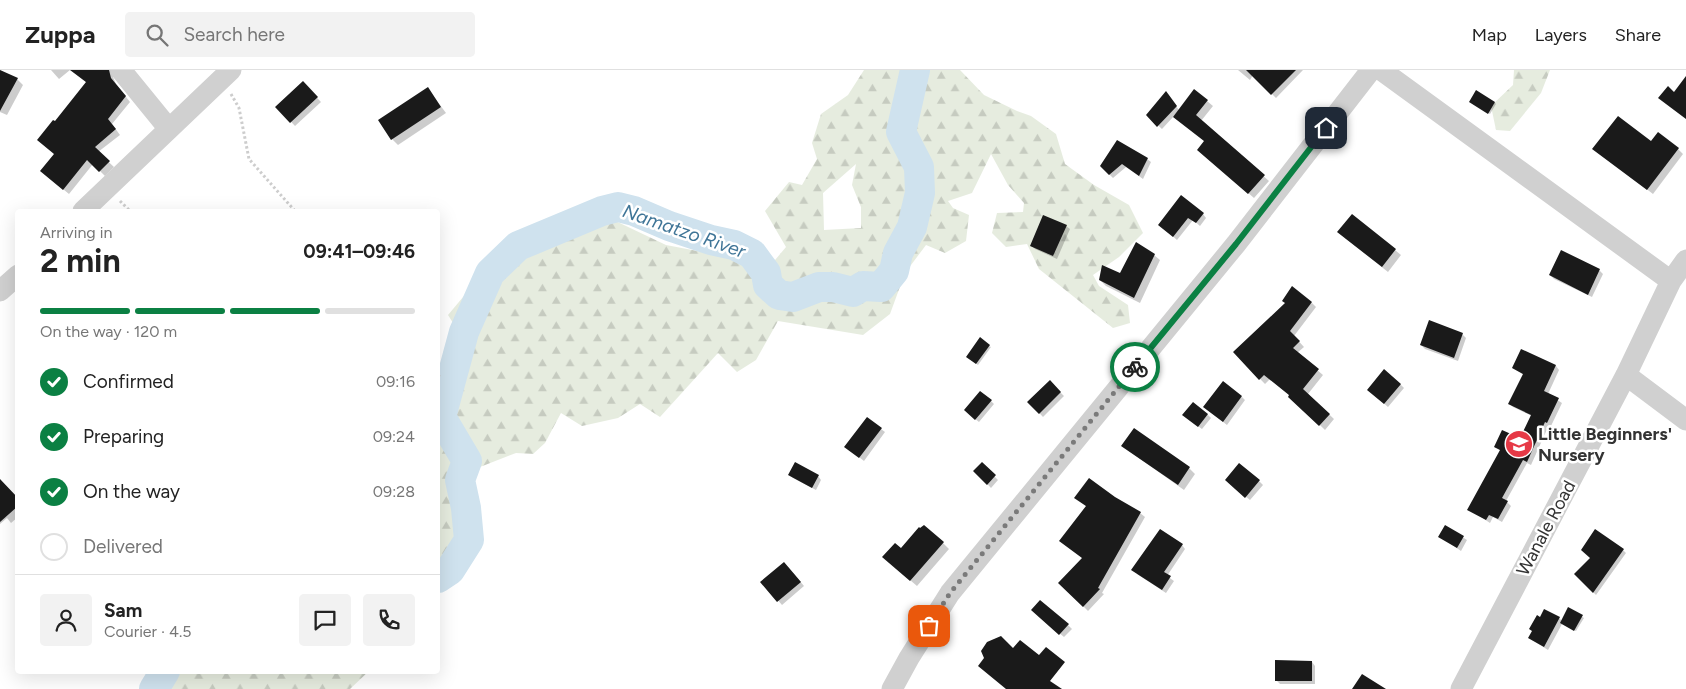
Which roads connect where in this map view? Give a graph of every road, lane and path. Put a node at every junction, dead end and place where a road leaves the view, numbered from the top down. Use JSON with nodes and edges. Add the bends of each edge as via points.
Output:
{"nodes":[{"id":1,"x":121,"y":70,"type":"edge"},
{"id":2,"x":1371,"y":70,"type":"edge"},
{"id":3,"x":1381,"y":70,"type":"edge"},
{"id":4,"x":227,"y":74,"type":"edge"},
{"id":5,"x":169,"y":129,"type":"junction"},
{"id":6,"x":86,"y":209,"type":"edge"},
{"id":7,"x":294,"y":209,"type":"edge"},
{"id":8,"x":1686,"y":260,"type":"edge"},
{"id":9,"x":15,"y":278,"type":"edge"},
{"id":10,"x":1671,"y":281,"type":"junction"},
{"id":11,"x":0,"y":291,"type":"edge"},
{"id":12,"x":1626,"y":376,"type":"junction"},
{"id":13,"x":1686,"y":420,"type":"edge"},
{"id":14,"x":892,"y":689,"type":"edge"},
{"id":15,"x":1461,"y":689,"type":"edge"}],
"edges":[{"from":1,"to":5,"type":"street"},
{"from":2,"to":14,"type":"street","via":[[1236,244],[950,593]]},
{"from":3,"to":10,"type":"street"},
{"from":4,"to":5,"type":"street"},
{"from":4,"to":7,"type":"path","via":[[239,108],[249,159]]},
{"from":5,"to":6,"type":"street"},
{"from":8,"to":10,"type":"street","name":"Wanale Road"},
{"from":9,"to":11,"type":"street"},
{"from":10,"to":12,"type":"street","name":"Wanale Road"},
{"from":12,"to":13,"type":"street"},
{"from":12,"to":15,"type":"street","name":"Wanale Road"}]}
